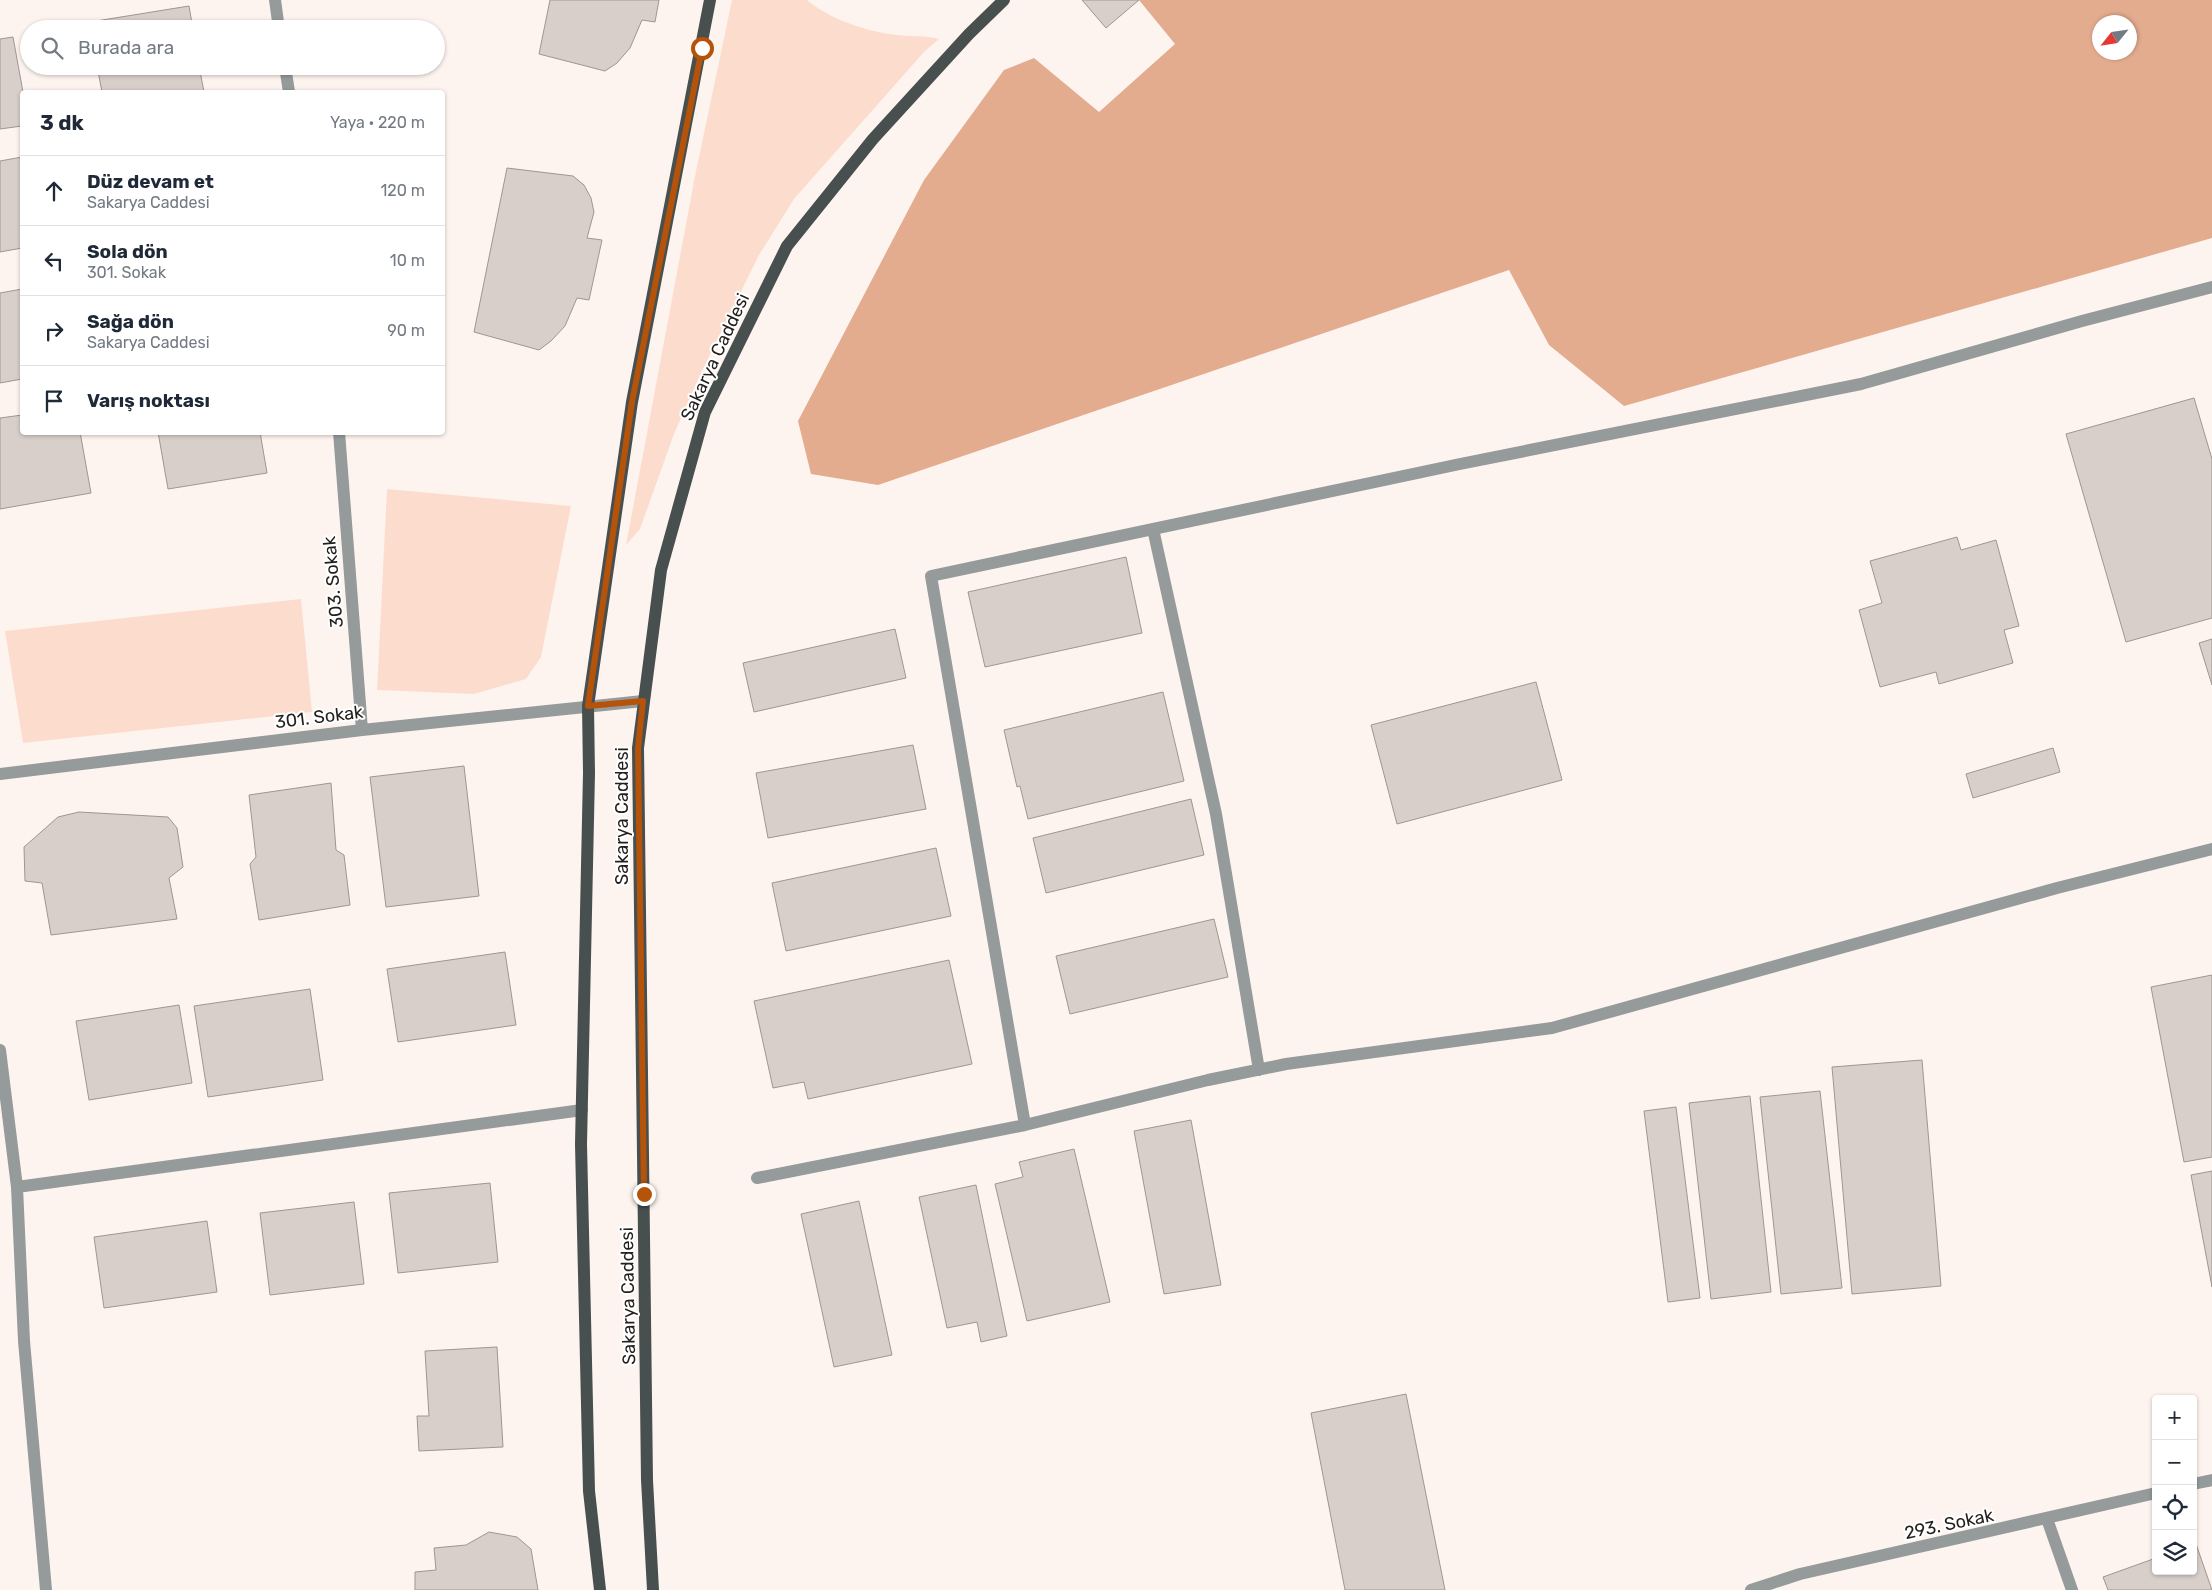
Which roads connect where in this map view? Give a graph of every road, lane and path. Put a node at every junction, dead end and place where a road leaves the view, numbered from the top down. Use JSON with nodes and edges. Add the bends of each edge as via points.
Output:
{"nodes":[{"id":1,"x":275,"y":0,"type":"edge"},
{"id":2,"x":710,"y":0,"type":"edge"},
{"id":3,"x":1004,"y":0,"type":"edge"},
{"id":4,"x":278,"y":20,"type":"edge"},
{"id":5,"x":286,"y":75,"type":"edge"},
{"id":6,"x":288,"y":90,"type":"edge"},
{"id":7,"x":2212,"y":287,"type":"edge"},
{"id":8,"x":339,"y":435,"type":"edge"},
{"id":9,"x":1153,"y":529,"type":"junction"},
{"id":10,"x":643,"y":701,"type":"junction"},
{"id":11,"x":588,"y":706,"type":"junction"},
{"id":12,"x":362,"y":730,"type":"junction"},
{"id":13,"x":0,"y":774,"type":"edge"},
{"id":14,"x":2212,"y":849,"type":"edge"},
{"id":15,"x":0,"y":1050,"type":"edge"},
{"id":16,"x":1259,"y":1070,"type":"junction"},
{"id":17,"x":582,"y":1110,"type":"junction"},
{"id":18,"x":1025,"y":1125,"type":"junction"},
{"id":19,"x":757,"y":1178,"type":"dead end"},
{"id":20,"x":17,"y":1187,"type":"junction"},
{"id":21,"x":2212,"y":1480,"type":"edge"},
{"id":22,"x":2197,"y":1483,"type":"edge"},
{"id":23,"x":2152,"y":1494,"type":"edge"},
{"id":24,"x":2047,"y":1519,"type":"junction"},
{"id":25,"x":46,"y":1590,"type":"edge"},
{"id":26,"x":600,"y":1590,"type":"edge"},
{"id":27,"x":653,"y":1590,"type":"edge"},
{"id":28,"x":1751,"y":1590,"type":"edge"},
{"id":29,"x":2072,"y":1590,"type":"edge"}],
"edges":[{"from":1,"to":4,"type":"street"},
{"from":2,"to":11,"type":"main road","name":"Sakarya Caddesi","via":[[632,402]]},
{"from":3,"to":10,"type":"main road","name":"Sakarya Caddesi","via":[[873,139],[787,246],[706,412],[661,570]]},
{"from":5,"to":6,"type":"street"},
{"from":7,"to":9,"type":"street","via":[[1861,384]]},
{"from":8,"to":12,"type":"street","name":"303. Sokak"},
{"from":9,"to":16,"type":"street","via":[[1216,814]]},
{"from":9,"to":18,"type":"street","via":[[931,576]]},
{"from":10,"to":11,"type":"street","name":"301. Sokak"},
{"from":10,"to":27,"type":"main road","name":"Sakarya Caddesi","via":[[638,748],[647,1480]]},
{"from":11,"to":12,"type":"street","name":"301. Sokak"},
{"from":11,"to":17,"type":"main road","name":"Sakarya Caddesi"},
{"from":12,"to":13,"type":"street","name":"301. Sokak"},
{"from":14,"to":16,"type":"street","via":[[2057,888],[1552,1028]]},
{"from":15,"to":20,"type":"street"},
{"from":16,"to":18,"type":"street"},
{"from":17,"to":20,"type":"street"},
{"from":17,"to":26,"type":"main road","name":"Sakarya Caddesi","via":[[589,1490]]},
{"from":18,"to":19,"type":"street"},
{"from":20,"to":25,"type":"street","via":[[24,1341]]},
{"from":21,"to":22,"type":"street"},
{"from":23,"to":24,"type":"street","name":"293. Sokak"},
{"from":24,"to":28,"type":"street","name":"293. Sokak","via":[[1800,1574]]},
{"from":24,"to":29,"type":"street"}]}
